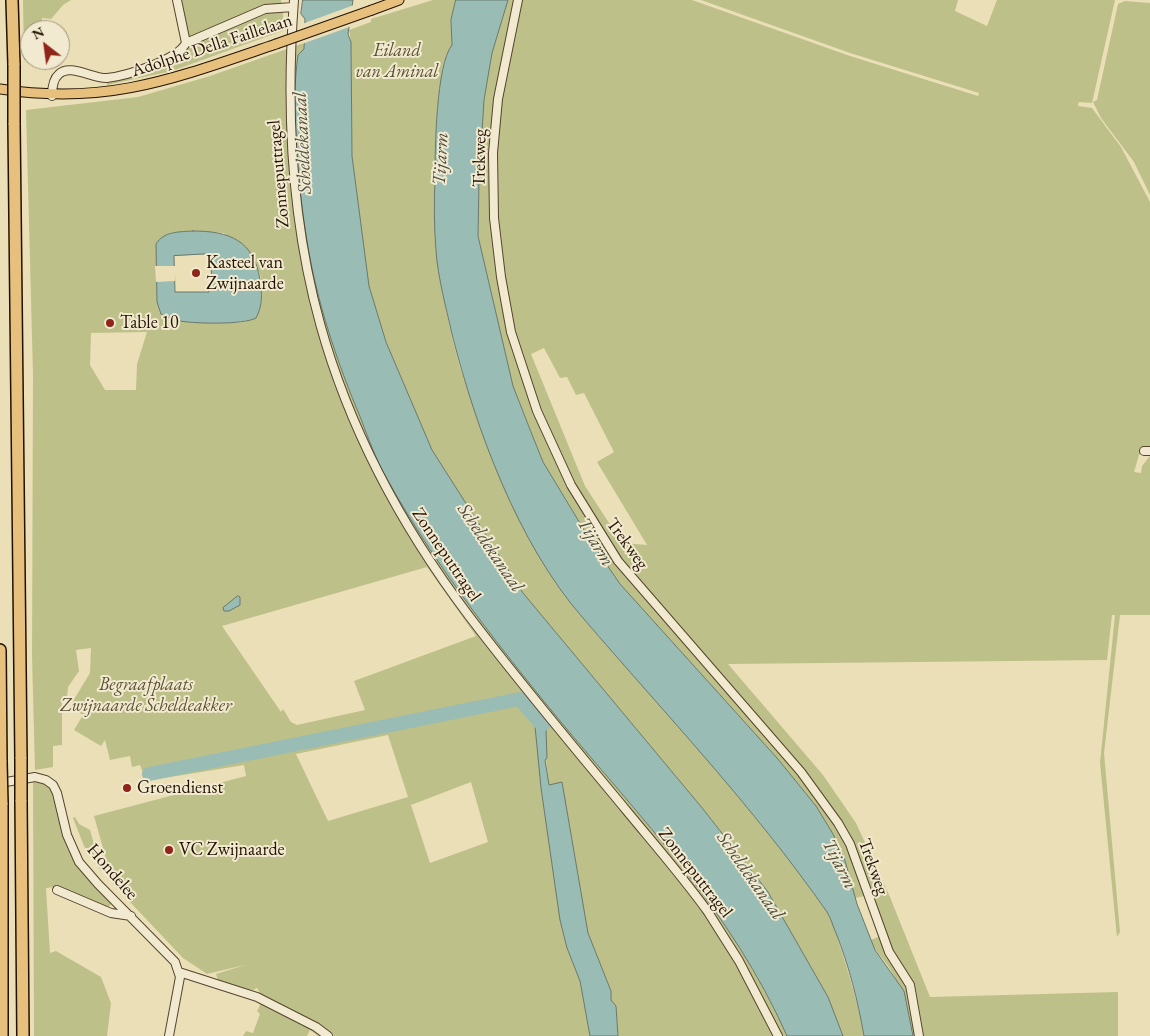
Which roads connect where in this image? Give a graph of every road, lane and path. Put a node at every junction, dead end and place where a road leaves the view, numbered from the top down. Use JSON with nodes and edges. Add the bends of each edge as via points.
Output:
{"nodes":[{"id":1,"x":12,"y":0,"type":"edge"},
{"id":2,"x":177,"y":0,"type":"edge"},
{"id":3,"x":399,"y":0,"type":"edge"},
{"id":4,"x":520,"y":0,"type":"edge"},
{"id":5,"x":293,"y":3,"type":"edge"},
{"id":6,"x":186,"y":43,"type":"junction"},
{"id":7,"x":0,"y":90,"type":"edge"},
{"id":8,"x":52,"y":96,"type":"junction"},
{"id":9,"x":0,"y":650,"type":"edge"},
{"id":10,"x":1,"y":762,"type":"edge"},
{"id":11,"x":0,"y":783,"type":"edge"},
{"id":12,"x":57,"y":890,"type":"dead end"},
{"id":13,"x":131,"y":916,"type":"junction"},
{"id":14,"x":179,"y":972,"type":"junction"},
{"id":15,"x":2,"y":1036,"type":"edge"},
{"id":16,"x":23,"y":1036,"type":"edge"},
{"id":17,"x":169,"y":1036,"type":"edge"},
{"id":18,"x":328,"y":1036,"type":"edge"},
{"id":19,"x":778,"y":1036,"type":"edge"},
{"id":20,"x":919,"y":1036,"type":"edge"}],
"edges":[{"from":1,"to":16,"type":"highway","bridge":true},
{"from":2,"to":6,"type":"street"},
{"from":3,"to":8,"type":"main road","name":"Adolphe Della Faillelaan","bridge":true,"via":[[144,86],[118,92]]},
{"from":4,"to":20,"type":"street","name":"Trekweg","via":[[498,99],[494,218],[511,332],[536,411],[571,485],[609,548],[801,772],[844,831],[889,952],[910,985]]},
{"from":5,"to":6,"type":"street","name":"Zonneputtragel","via":[[264,9]]},
{"from":5,"to":19,"type":"street","name":"Zonneputtragel","via":[[289,119],[301,243],[326,349],[374,465],[414,536],[468,615],[708,912],[742,966]]},
{"from":6,"to":8,"type":"street","name":"Zonneputtragel","via":[[163,60],[106,78],[66,70],[53,83]]},
{"from":7,"to":8,"type":"main road","name":"Adolphe Della Faillelaan"},
{"from":9,"to":10,"type":"highway"},
{"from":10,"to":15,"type":"highway","bridge":true},
{"from":11,"to":13,"type":"street","name":"Hondelee","via":[[35,777],[53,785],[67,835],[79,862]]},
{"from":12,"to":13,"type":"street","name":"Hondelee","via":[[111,913]]},
{"from":13,"to":14,"type":"street","name":"Hondelee","via":[[175,962]]},
{"from":14,"to":17,"type":"street"},
{"from":14,"to":18,"type":"street","via":[[257,997]]}]}
